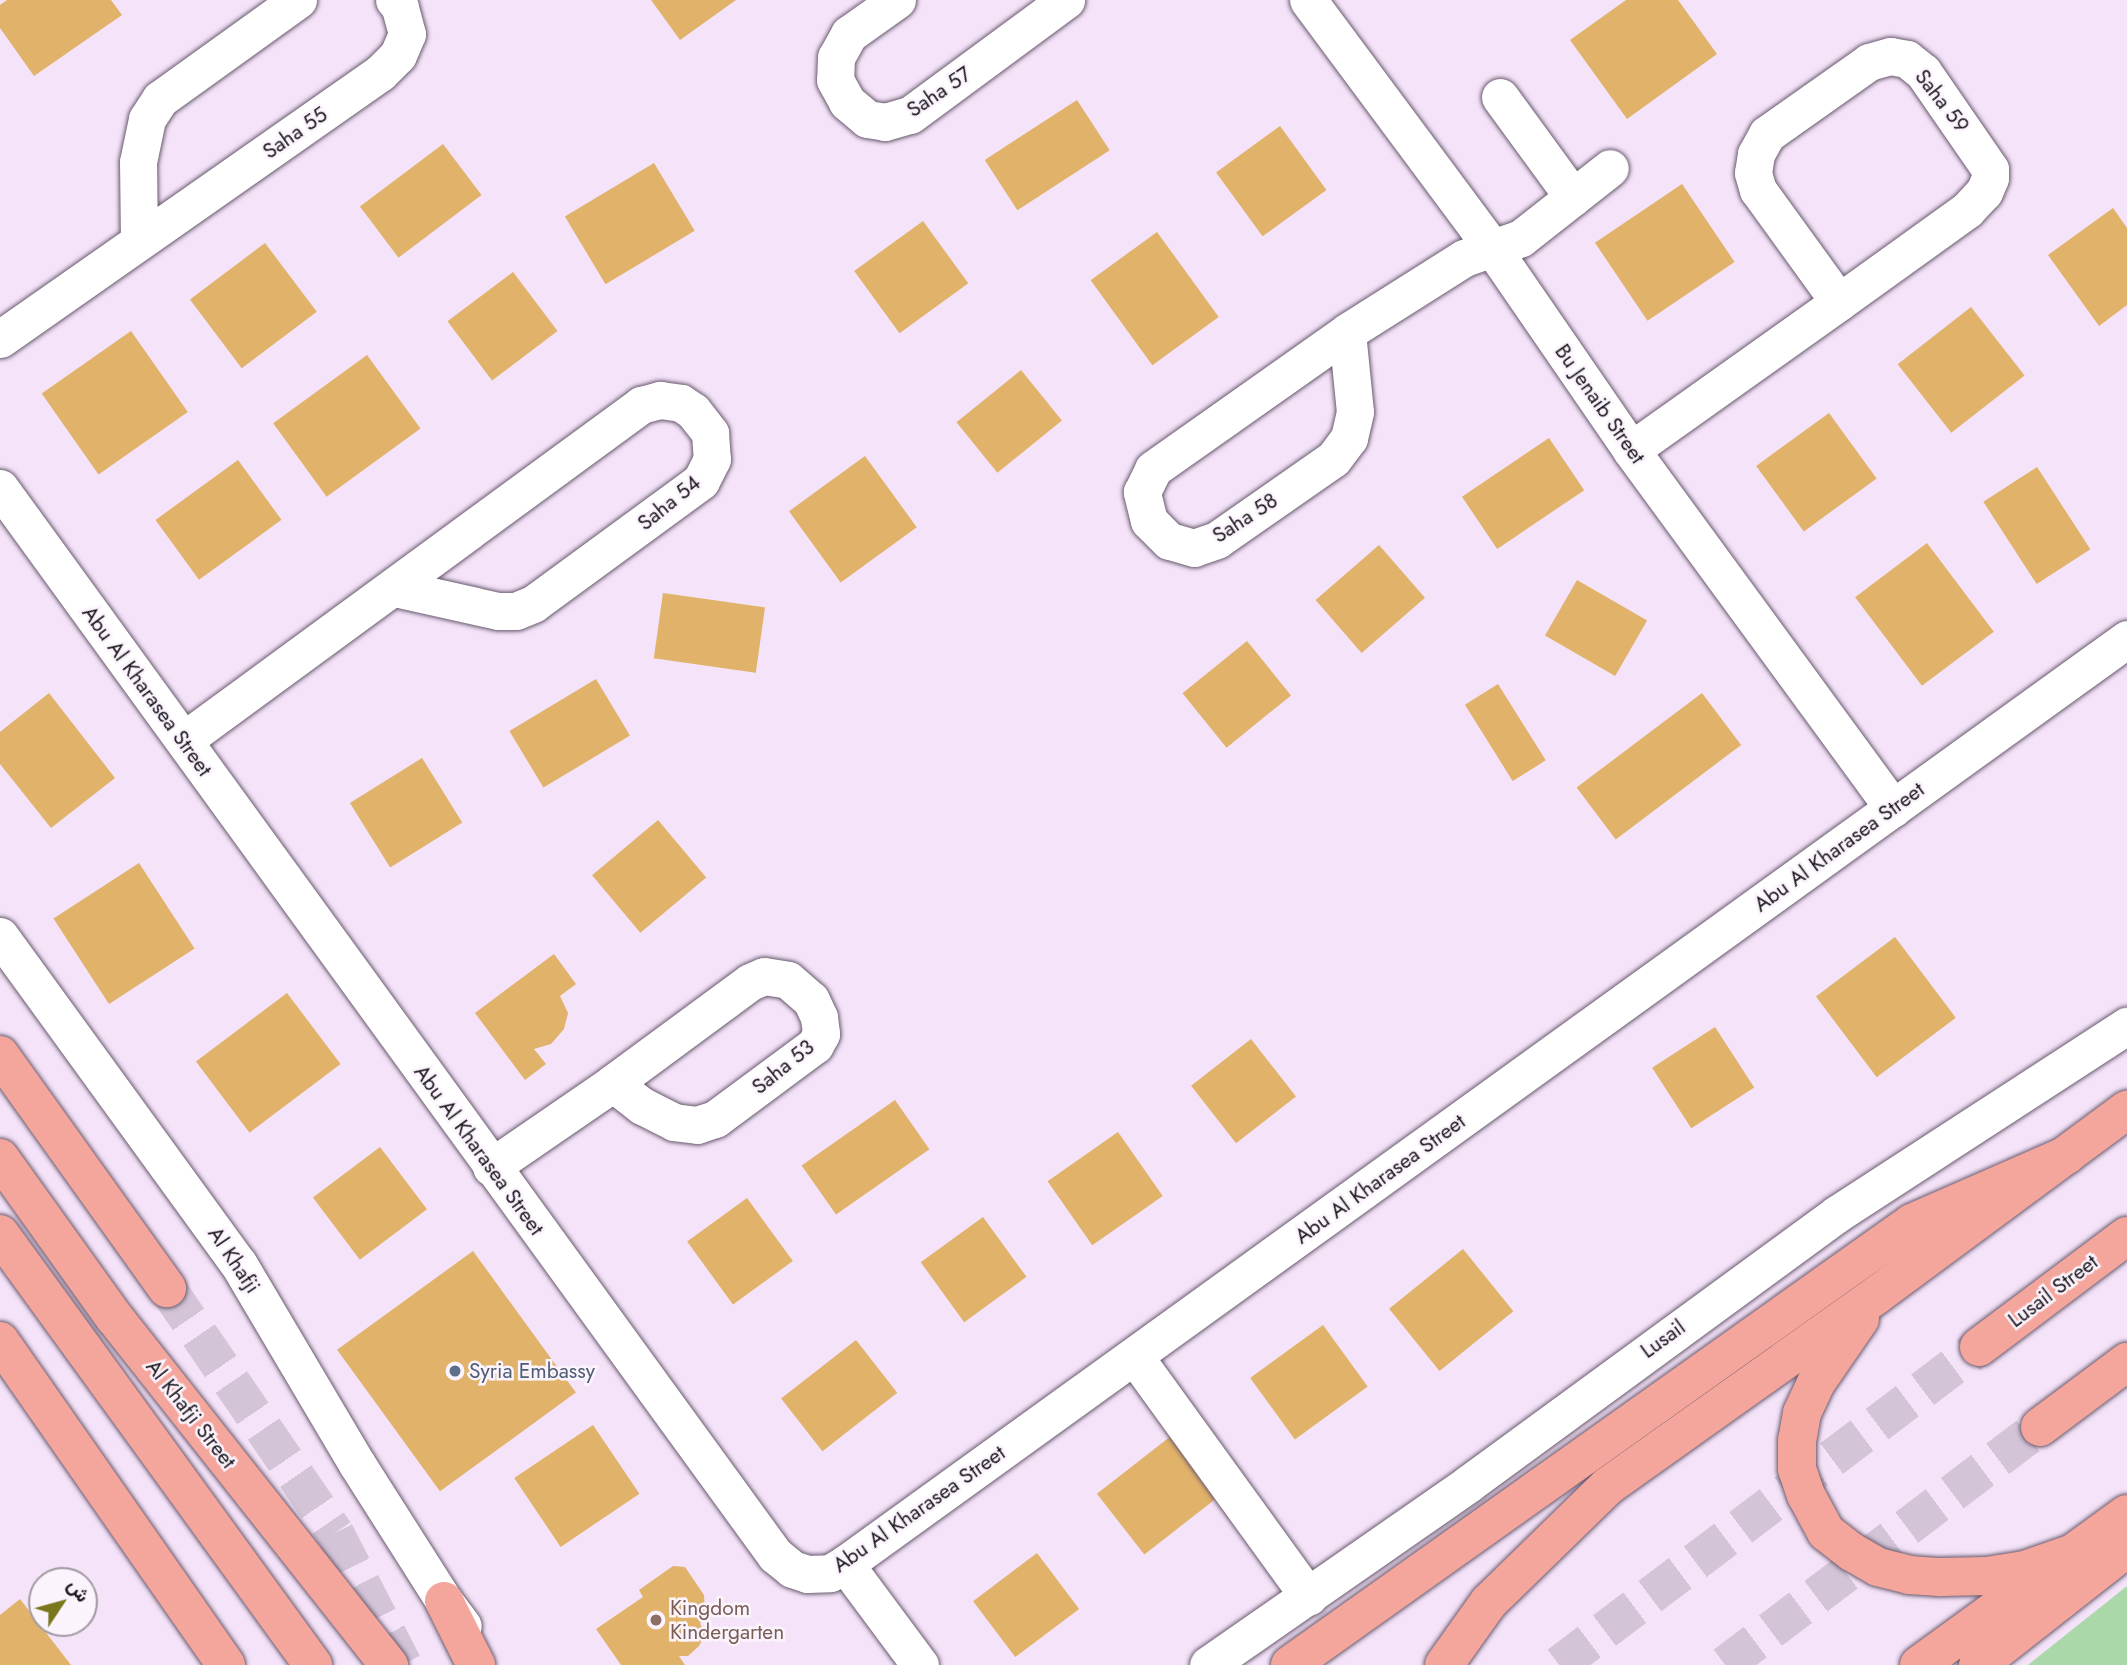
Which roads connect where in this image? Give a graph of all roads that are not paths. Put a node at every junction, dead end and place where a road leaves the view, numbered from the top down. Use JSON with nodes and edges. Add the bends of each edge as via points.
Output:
{"nodes":[{"id":1,"x":298,"y":0,"type":"edge"},
{"id":2,"x":394,"y":0,"type":"edge"},
{"id":3,"x":897,"y":0,"type":"edge"},
{"id":4,"x":1066,"y":0,"type":"edge"},
{"id":5,"x":1308,"y":0,"type":"edge"},
{"id":6,"x":1500,"y":97,"type":"dead end"},
{"id":7,"x":1610,"y":168,"type":"dead end"},
{"id":8,"x":1573,"y":197,"type":"junction"},
{"id":9,"x":139,"y":241,"type":"junction"},
{"id":10,"x":1493,"y":249,"type":"junction"},
{"id":11,"x":1839,"y":302,"type":"junction"},
{"id":12,"x":1347,"y":332,"type":"junction"},
{"id":13,"x":0,"y":340,"type":"edge"},
{"id":14,"x":1632,"y":450,"type":"junction"},
{"id":15,"x":0,"y":488,"type":"edge"},
{"id":16,"x":395,"y":588,"type":"junction"},
{"id":17,"x":2127,"y":639,"type":"edge"},
{"id":18,"x":184,"y":740,"type":"junction"},
{"id":19,"x":1893,"y":808,"type":"junction"},
{"id":20,"x":0,"y":936,"type":"edge"},
{"id":21,"x":2127,"y":1026,"type":"edge"},
{"id":22,"x":0,"y":1055,"type":"edge"},
{"id":23,"x":613,"y":1083,"type":"junction"},
{"id":24,"x":2127,"y":1110,"type":"edge"},
{"id":25,"x":2067,"y":1155,"type":"junction"},
{"id":26,"x":0,"y":1158,"type":"edge"},
{"id":27,"x":491,"y":1167,"type":"junction"},
{"id":28,"x":0,"y":1234,"type":"edge"},
{"id":29,"x":2127,"y":1236,"type":"edge"},
{"id":30,"x":167,"y":1288,"type":"tunnel mouth"},
{"id":31,"x":1878,"y":1294,"type":"junction"},
{"id":32,"x":0,"y":1341,"type":"edge"},
{"id":33,"x":1979,"y":1347,"type":"tunnel mouth"},
{"id":34,"x":1135,"y":1357,"type":"junction"},
{"id":35,"x":2127,"y":1362,"type":"edge"},
{"id":36,"x":2040,"y":1427,"type":"tunnel mouth"},
{"id":37,"x":2127,"y":1514,"type":"edge"},
{"id":38,"x":2127,"y":1548,"type":"edge"},
{"id":39,"x":2079,"y":1552,"type":"junction"},
{"id":40,"x":845,"y":1564,"type":"junction"},
{"id":41,"x":1309,"y":1597,"type":"junction"},
{"id":42,"x":444,"y":1601,"type":"junction"},
{"id":43,"x":226,"y":1665,"type":"edge"},
{"id":44,"x":313,"y":1665,"type":"edge"},
{"id":45,"x":389,"y":1665,"type":"edge"},
{"id":46,"x":477,"y":1665,"type":"edge"},
{"id":47,"x":494,"y":1665,"type":"edge"},
{"id":48,"x":920,"y":1665,"type":"edge"},
{"id":49,"x":1208,"y":1665,"type":"edge"},
{"id":50,"x":1290,"y":1665,"type":"edge"},
{"id":51,"x":1444,"y":1665,"type":"edge"},
{"id":52,"x":1919,"y":1665,"type":"edge"},
{"id":53,"x":1979,"y":1665,"type":"edge"}],
"edges":[{"from":1,"to":9,"type":"street","via":[[160,99],[147,118],[138,162]]},
{"from":2,"to":9,"type":"street","name":"Saha 55","via":[[407,34],[398,55],[380,73]]},
{"from":3,"to":4,"type":"street","name":"Saha 57","via":[[849,34],[836,57],[835,80],[847,102],[867,119],[886,122],[909,115]]},
{"from":5,"to":10,"type":"street","name":"Bu Jenaib Street"},
{"from":6,"to":8,"type":"street"},
{"from":7,"to":8,"type":"street","name":"Saha 58"},
{"from":8,"to":10,"type":"street","name":"Saha 58","via":[[1521,239]]},
{"from":9,"to":13,"type":"street","name":"Saha 55"},
{"from":10,"to":12,"type":"street","name":"Saha 58","via":[[1464,258]]},
{"from":10,"to":14,"type":"street","name":"Bu Jenaib Street"},
{"from":11,"to":11,"type":"street","name":"Saha 59","via":[[1758,190],[1753,173],[1756,154],[1767,134],[1869,62],[1890,56],[1907,59],[1923,72],[1979,149],[1990,178],[1967,210]]},
{"from":11,"to":14,"type":"street","name":"Saha 59"},
{"from":12,"to":12,"type":"street","name":"Saha 58","via":[[1355,412],[1349,438],[1334,459],[1217,540],[1194,548],[1169,541],[1149,521],[1144,501],[1142,492],[1153,469]]},
{"from":14,"to":19,"type":"street","name":"Bu Jenaib Street"},
{"from":15,"to":18,"type":"street","name":"Abu Al Kharasea Street"},
{"from":16,"to":16,"type":"street","name":"Saha 54","via":[[498,611],[516,611],[533,604],[701,481],[712,459],[710,433],[681,403],[660,400],[641,405]]},
{"from":16,"to":18,"type":"street","name":"Saha 54"},
{"from":17,"to":19,"type":"street","name":"Abu Al Kharasea Street"},
{"from":18,"to":27,"type":"street","name":"Abu Al Kharasea Street"},
{"from":19,"to":34,"type":"street","name":"Abu Al Kharasea Street"},
{"from":20,"to":42,"type":"street","name":"Al Khafji","via":[[238,1263]]},
{"from":21,"to":41,"type":"street","name":"Lusail","via":[[1838,1214]]},
{"from":22,"to":30,"type":"highway"},
{"from":23,"to":23,"type":"street","name":"Saha 53","via":[[642,1106],[674,1122],[697,1125],[715,1119],[815,1045],[821,1034],[819,1017],[797,986],[764,976]]},
{"from":23,"to":27,"type":"street","name":"Saha 53"},
{"from":24,"to":25,"type":"highway"},
{"from":25,"to":31,"type":"highway"},
{"from":25,"to":50,"type":"highway","via":[[1912,1223]]},
{"from":26,"to":45,"type":"highway","name":"Al Khafji Street","via":[[114,1317]]},
{"from":27,"to":40,"type":"street","name":"Abu Al Kharasea Street","via":[[775,1555],[807,1574],[830,1573]]},
{"from":28,"to":44,"type":"highway"},
{"from":29,"to":33,"type":"highway","name":"Lusail Street"},
{"from":31,"to":39,"type":"highway","via":[[1831,1359],[1802,1413],[1797,1469],[1826,1532],[1878,1567],[1909,1575],[1987,1576],[2025,1570]]},
{"from":31,"to":51,"type":"highway","via":[[1608,1486],[1489,1602]]},
{"from":32,"to":43,"type":"highway"},
{"from":34,"to":40,"type":"street","name":"Abu Al Kharasea Street"},
{"from":34,"to":41,"type":"street"},
{"from":35,"to":36,"type":"highway"},
{"from":37,"to":39,"type":"highway"},
{"from":38,"to":53,"type":"highway"},
{"from":39,"to":52,"type":"highway"},
{"from":40,"to":48,"type":"street"},
{"from":41,"to":49,"type":"street","name":"Lusail"},
{"from":42,"to":46,"type":"highway"},
{"from":42,"to":47,"type":"street"}]}
